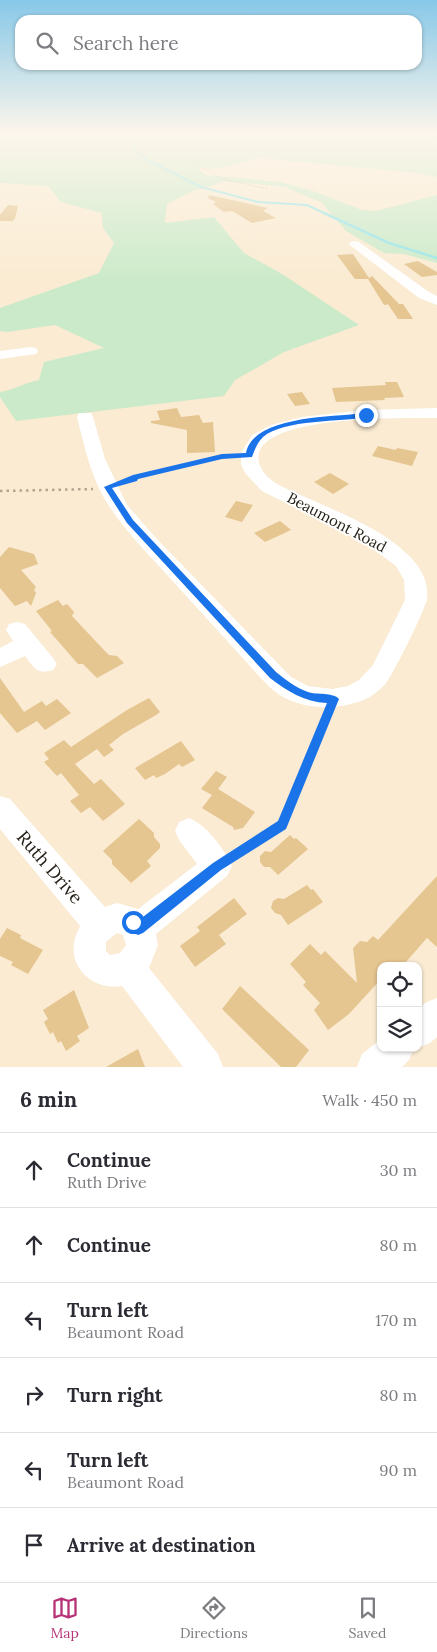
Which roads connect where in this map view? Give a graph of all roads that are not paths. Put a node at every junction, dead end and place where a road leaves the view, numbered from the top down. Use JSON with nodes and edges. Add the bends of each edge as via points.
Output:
{"nodes":[{"id":1,"x":355,"y":244,"type":"dead end"},
{"id":2,"x":437,"y":301,"type":"edge"},
{"id":3,"x":31,"y":351,"type":"dead end"},
{"id":4,"x":0,"y":355,"type":"edge"},
{"id":5,"x":437,"y":413,"type":"edge"},
{"id":6,"x":85,"y":417,"type":"dead end"},
{"id":7,"x":0,"y":658,"type":"edge"},
{"id":8,"x":45,"y":664,"type":"dead end"},
{"id":9,"x":0,"y":808,"type":"edge"},
{"id":10,"x":189,"y":831,"type":"dead end"},
{"id":11,"x":100,"y":925,"type":"junction"},
{"id":12,"x":138,"y":928,"type":"junction"},
{"id":13,"x":128,"y":967,"type":"junction"},
{"id":14,"x":437,"y":1015,"type":"edge"},
{"id":15,"x":422,"y":1028,"type":"edge"},
{"id":16,"x":392,"y":1052,"type":"edge"},
{"id":17,"x":206,"y":1067,"type":"edge"},
{"id":18,"x":375,"y":1067,"type":"edge"}],
"edges":[{"from":1,"to":2,"type":"street"},
{"from":3,"to":4,"type":"street"},
{"from":5,"to":6,"type":"street","name":"Beaumont Road","via":[[366,415],[286,424],[261,436],[251,448],[252,471],[269,487],[386,547],[414,575],[416,600],[379,676],[363,690],[334,699],[319,699],[292,690],[273,675],[130,522],[108,487],[96,459]]},
{"from":7,"to":8,"type":"street","via":[[22,637]]},
{"from":9,"to":11,"type":"street","name":"Ruth Drive"},
{"from":10,"to":12,"type":"street","via":[[217,866]]},
{"from":11,"to":12,"type":"street","via":[[117,918],[126,919]]},
{"from":11,"to":13,"type":"street","via":[[90,939],[91,957],[96,964],[111,971]]},
{"from":12,"to":13,"type":"street","via":[[143,944],[136,961]]},
{"from":13,"to":17,"type":"street"},
{"from":14,"to":15,"type":"street"},
{"from":16,"to":18,"type":"street"}]}
